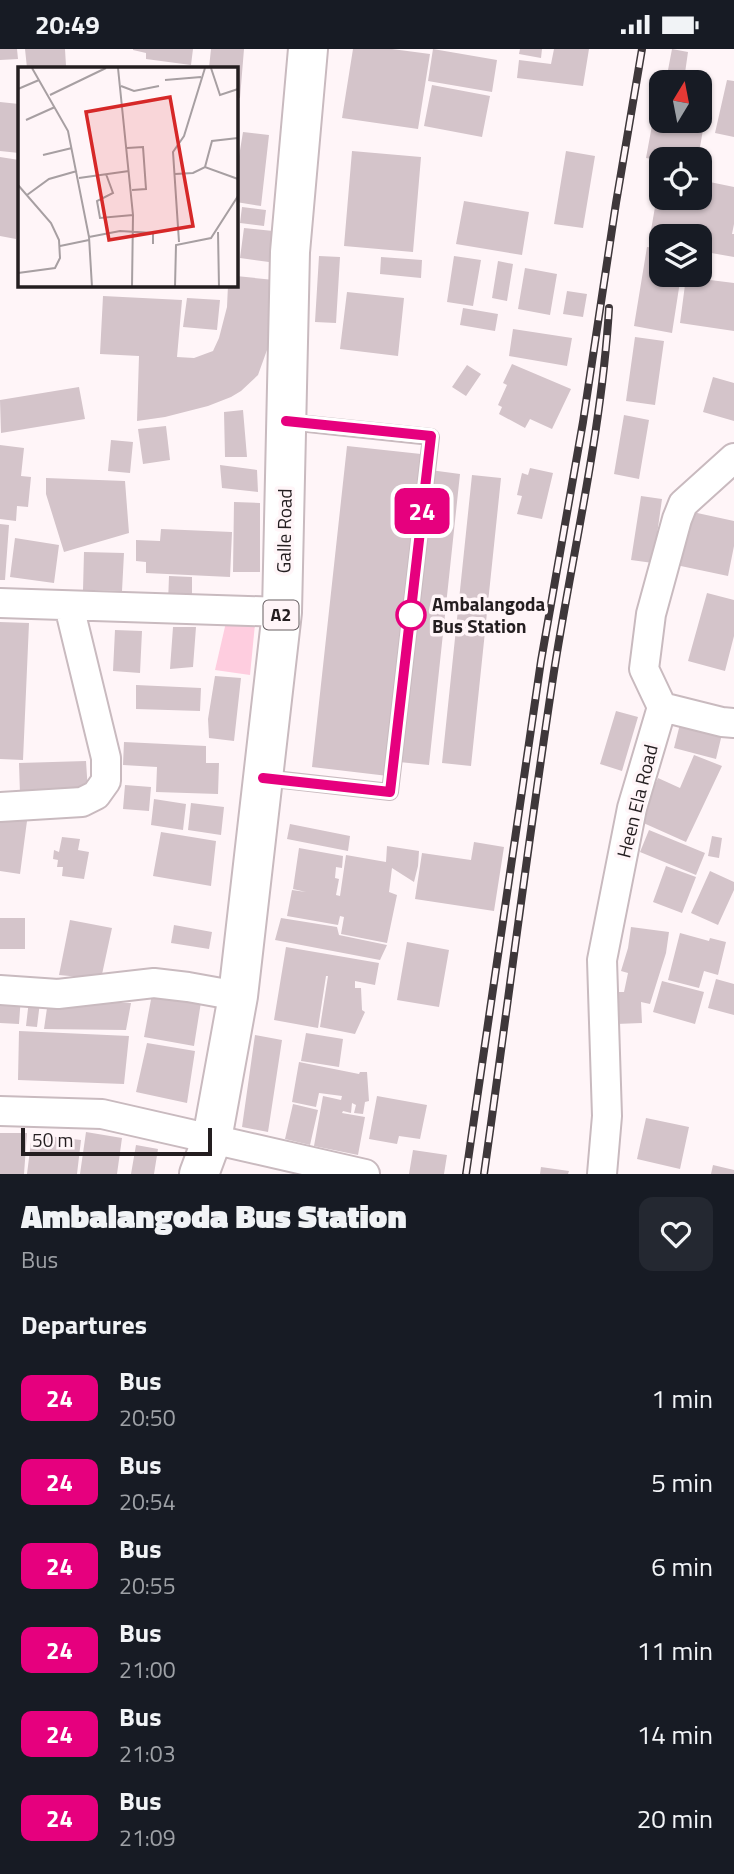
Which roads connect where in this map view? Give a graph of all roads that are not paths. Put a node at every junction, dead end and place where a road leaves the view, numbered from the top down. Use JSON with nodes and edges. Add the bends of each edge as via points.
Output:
{"nodes":[{"id":1,"x":308,"y":49,"type":"edge"},
{"id":2,"x":286,"y":421,"type":"junction"},
{"id":3,"x":734,"y":458,"type":"edge"},
{"id":4,"x":0,"y":603,"type":"edge"},
{"id":5,"x":69,"y":606,"type":"junction"},
{"id":6,"x":282,"y":612,"type":"junction"},
{"id":7,"x":662,"y":707,"type":"junction"},
{"id":8,"x":734,"y":723,"type":"edge"},
{"id":9,"x":263,"y":778,"type":"junction"},
{"id":10,"x":0,"y":807,"type":"edge"},
{"id":11,"x":0,"y":990,"type":"edge"},
{"id":12,"x":238,"y":996,"type":"junction"},
{"id":13,"x":0,"y":1111,"type":"edge"},
{"id":14,"x":205,"y":1157,"type":"edge"},
{"id":15,"x":365,"y":1174,"type":"edge"},
{"id":16,"x":602,"y":1174,"type":"edge"}],
"edges":[{"from":1,"to":2,"type":"highway","name":"Galle Road","number":"A2","via":[[290,252]]},
{"from":2,"to":6,"type":"highway","name":"Galle Road","number":"A2"},
{"from":2,"to":9,"type":"lane","via":[[431,436],[390,792]]},
{"from":3,"to":7,"type":"street","via":[[683,504],[677,519],[651,614],[644,669]]},
{"from":4,"to":5,"type":"street"},
{"from":5,"to":6,"type":"street"},
{"from":5,"to":10,"type":"street","via":[[106,758],[106,781],[96,795],[82,802]]},
{"from":6,"to":9,"type":"highway","name":"Galle Road","number":"A2"},
{"from":7,"to":8,"type":"street"},
{"from":7,"to":16,"type":"street","name":"Heen Ela Road","via":[[632,808],[602,960],[607,1116]]},
{"from":9,"to":12,"type":"highway","name":"Galle Road","number":"A2"},
{"from":11,"to":12,"type":"street","via":[[58,994],[154,983]]},
{"from":12,"to":14,"type":"highway","name":"Galle Road","number":"A2"},
{"from":13,"to":14,"type":"street","via":[[102,1114]]},
{"from":14,"to":15,"type":"street"}]}
